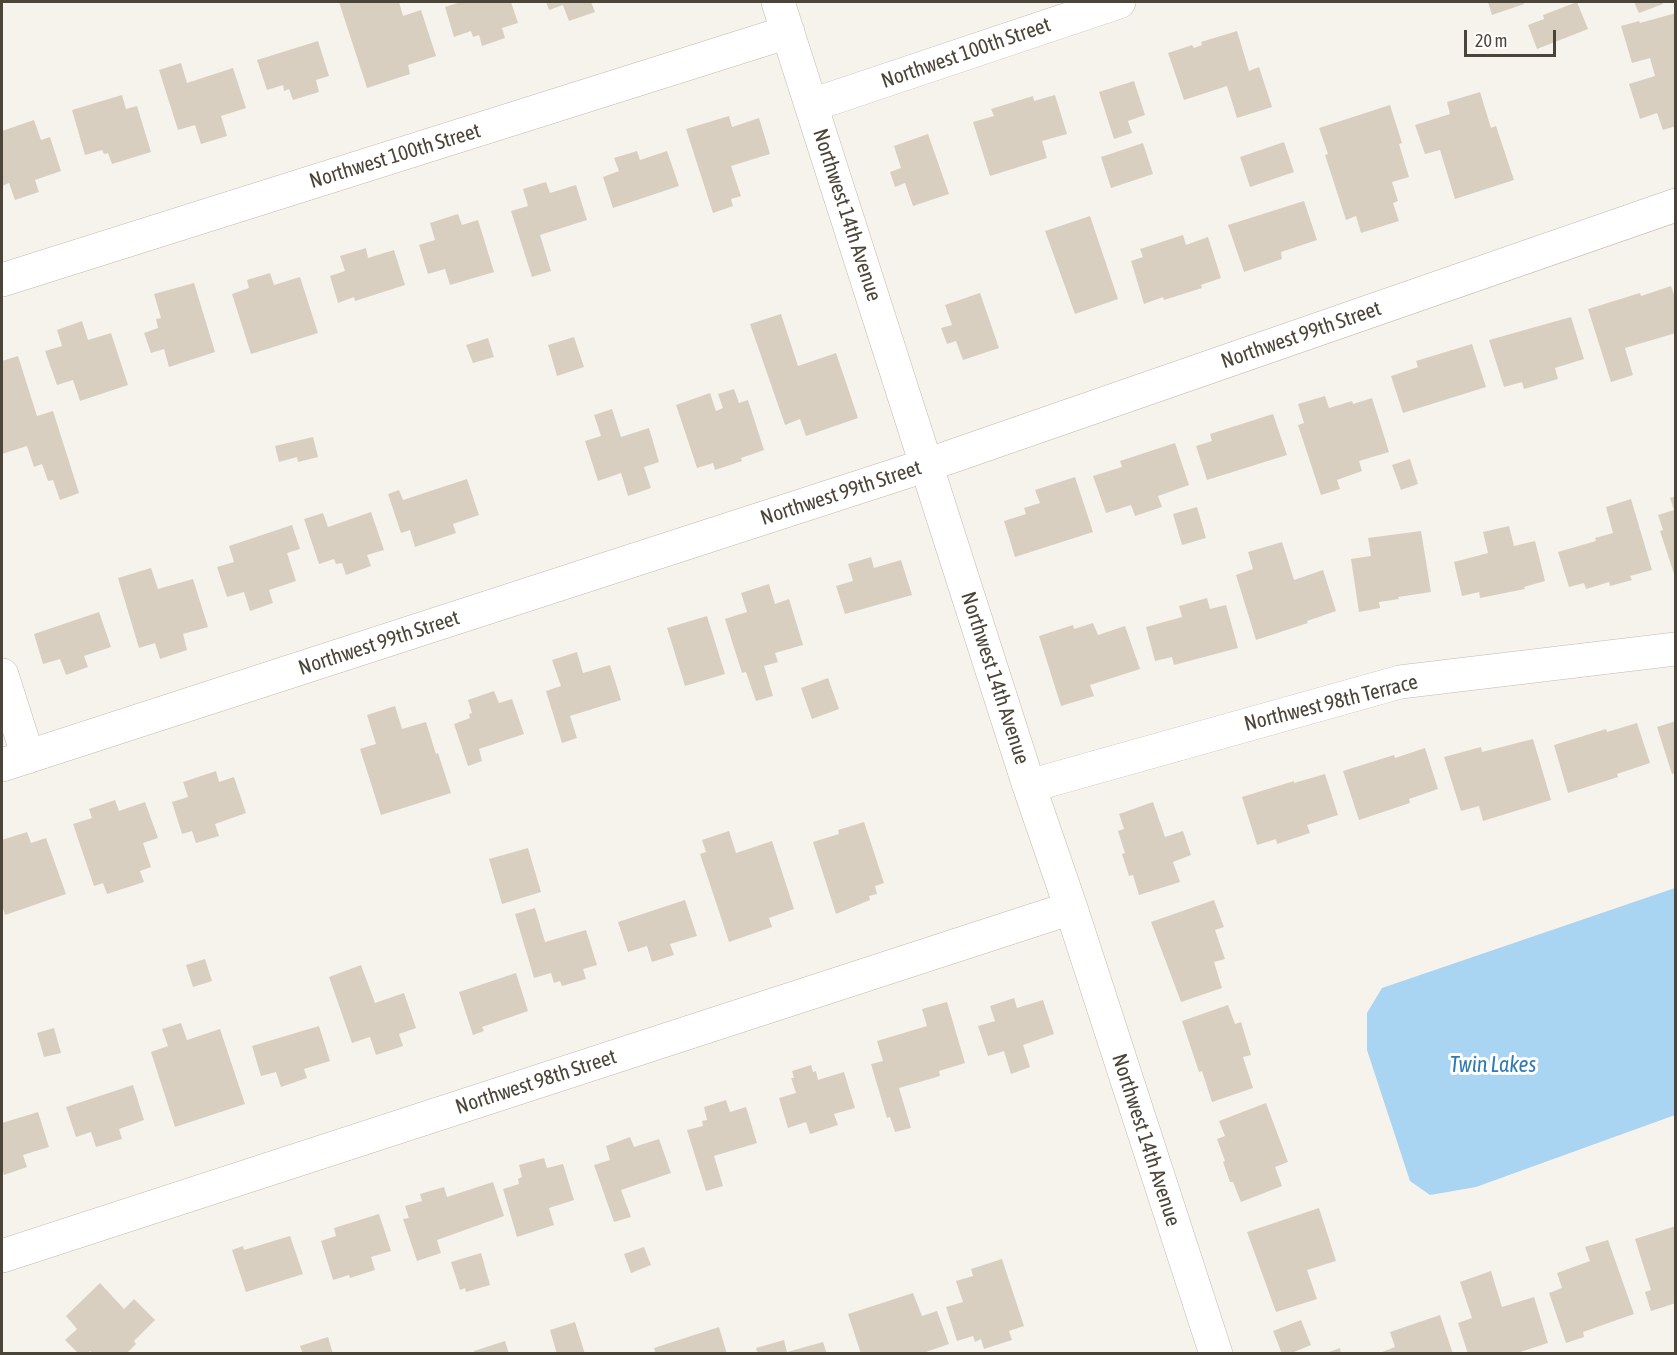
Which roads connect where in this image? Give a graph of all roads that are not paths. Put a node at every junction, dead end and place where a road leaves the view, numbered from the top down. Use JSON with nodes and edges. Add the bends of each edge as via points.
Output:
{"nodes":[{"id":1,"x":778,"y":2,"type":"edge"},
{"id":2,"x":1119,"y":2,"type":"edge"},
{"id":3,"x":788,"y":32,"type":"junction"},
{"id":4,"x":812,"y":105,"type":"junction"},
{"id":5,"x":1676,"y":205,"type":"edge"},
{"id":6,"x":2,"y":280,"type":"edge"},
{"id":7,"x":927,"y":465,"type":"junction"},
{"id":8,"x":1676,"y":649,"type":"edge"},
{"id":9,"x":2,"y":675,"type":"edge"},
{"id":10,"x":15,"y":761,"type":"edge"},
{"id":11,"x":1029,"y":786,"type":"junction"},
{"id":12,"x":1071,"y":909,"type":"junction"},
{"id":13,"x":2,"y":1256,"type":"edge"},
{"id":14,"x":1216,"y":1353,"type":"edge"}],
"edges":[{"from":1,"to":3,"type":"street","name":"Northwest 14th Avenue"},
{"from":2,"to":4,"type":"street","name":"Northwest 100th Street"},
{"from":3,"to":4,"type":"street","name":"Northwest 14th Avenue"},
{"from":3,"to":6,"type":"street","name":"Northwest 100th Street"},
{"from":4,"to":7,"type":"street","name":"Northwest 14th Avenue"},
{"from":5,"to":7,"type":"street","name":"Northwest 99th Street"},
{"from":7,"to":10,"type":"street","name":"Northwest 99th Street"},
{"from":7,"to":11,"type":"street","name":"Northwest 14th Avenue"},
{"from":8,"to":11,"type":"street","name":"Northwest 98th Terrace","via":[[1400,682]]},
{"from":9,"to":10,"type":"street"},
{"from":11,"to":12,"type":"street","name":"Northwest 14th Avenue"},
{"from":12,"to":13,"type":"street","name":"Northwest 98th Street"},
{"from":12,"to":14,"type":"street","name":"Northwest 14th Avenue"}]}
